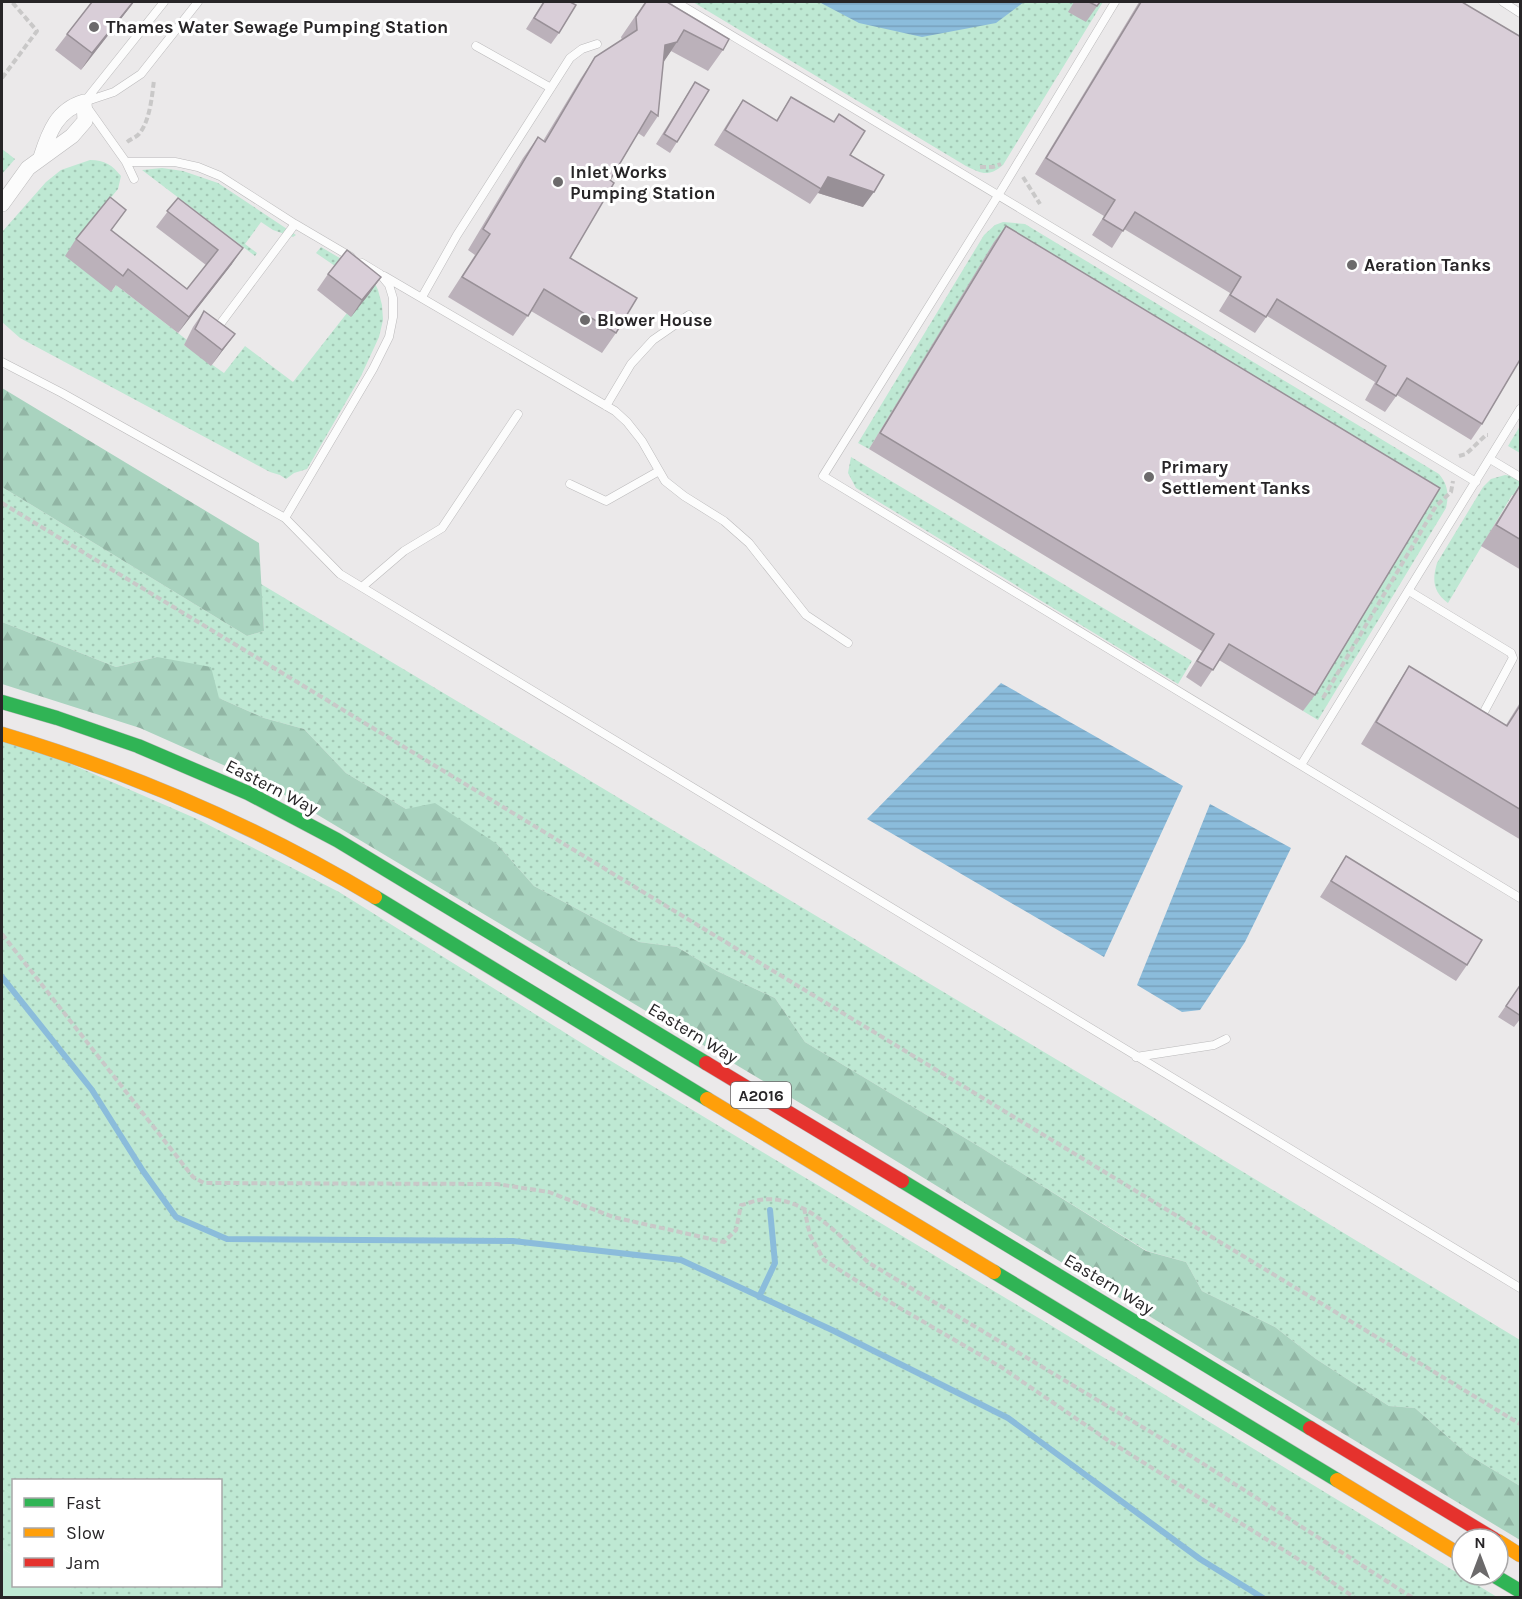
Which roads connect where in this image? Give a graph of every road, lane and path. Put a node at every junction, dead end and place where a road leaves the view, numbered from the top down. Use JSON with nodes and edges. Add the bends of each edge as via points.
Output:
{"nodes":[{"id":1,"x":12,"y":2,"type":"edge"},
{"id":2,"x":164,"y":2,"type":"edge"},
{"id":3,"x":198,"y":2,"type":"edge"},
{"id":4,"x":676,"y":2,"type":"edge"},
{"id":5,"x":1115,"y":2,"type":"edge"},
{"id":6,"x":1503,"y":2,"type":"edge"},
{"id":7,"x":1521,"y":13,"type":"edge"},
{"id":8,"x":597,"y":44,"type":"dead end"},
{"id":9,"x":476,"y":46,"type":"dead end"},
{"id":10,"x":160,"y":72,"type":"dead end"},
{"id":11,"x":2,"y":78,"type":"edge"},
{"id":12,"x":551,"y":88,"type":"junction"},
{"id":13,"x":84,"y":102,"type":"junction"},
{"id":14,"x":116,"y":148,"type":"junction"},
{"id":15,"x":41,"y":157,"type":"junction"},
{"id":16,"x":126,"y":162,"type":"junction"},
{"id":17,"x":134,"y":179,"type":"dead end"},
{"id":18,"x":999,"y":194,"type":"junction"},
{"id":19,"x":2,"y":204,"type":"edge"},
{"id":20,"x":295,"y":224,"type":"junction"},
{"id":21,"x":380,"y":274,"type":"junction"},
{"id":22,"x":422,"y":297,"type":"junction"},
{"id":23,"x":689,"y":315,"type":"dead end"},
{"id":24,"x":212,"y":335,"type":"edge"},
{"id":25,"x":2,"y":362,"type":"edge"},
{"id":26,"x":606,"y":406,"type":"junction"},
{"id":27,"x":1521,"y":409,"type":"edge"},
{"id":28,"x":518,"y":414,"type":"dead end"},
{"id":29,"x":1490,"y":459,"type":"junction"},
{"id":30,"x":659,"y":471,"type":"junction"},
{"id":31,"x":1521,"y":477,"type":"edge"},
{"id":32,"x":1476,"y":482,"type":"junction"},
{"id":33,"x":570,"y":484,"type":"dead end"},
{"id":34,"x":1446,"y":498,"type":"dead end"},
{"id":35,"x":2,"y":503,"type":"edge"},
{"id":36,"x":285,"y":518,"type":"junction"},
{"id":37,"x":363,"y":587,"type":"junction"},
{"id":38,"x":1409,"y":591,"type":"junction"},
{"id":39,"x":848,"y":643,"type":"dead end"},
{"id":40,"x":1323,"y":698,"type":"edge"},
{"id":41,"x":2,"y":702,"type":"edge"},
{"id":42,"x":1485,"y":710,"type":"edge"},
{"id":43,"x":2,"y":734,"type":"edge"},
{"id":44,"x":1301,"y":765,"type":"junction"},
{"id":45,"x":1519,"y":895,"type":"edge"},
{"id":46,"x":2,"y":934,"type":"edge"},
{"id":47,"x":1226,"y":1039,"type":"dead end"},
{"id":48,"x":1136,"y":1057,"type":"junction"},
{"id":49,"x":804,"y":1208,"type":"junction"},
{"id":50,"x":1521,"y":1288,"type":"edge"},
{"id":51,"x":1521,"y":1424,"type":"edge"},
{"id":52,"x":1474,"y":1527,"type":"edge"},
{"id":53,"x":1450,"y":1549,"type":"edge"},
{"id":54,"x":1355,"y":1598,"type":"edge"},
{"id":55,"x":1413,"y":1598,"type":"edge"}],
"edges":[{"from":1,"to":11,"type":"path","via":[[37,31]]},
{"from":2,"to":13,"type":"lane"},
{"from":3,"to":13,"type":"lane","via":[[141,74],[114,92]]},
{"from":4,"to":18,"type":"lane"},
{"from":5,"to":18,"type":"lane"},
{"from":6,"to":7,"type":"lane"},
{"from":8,"to":12,"type":"lane","via":[[570,58]]},
{"from":9,"to":12,"type":"lane"},
{"from":10,"to":14,"type":"path","via":[[153,81],[149,108],[139,134]]},
{"from":12,"to":22,"type":"lane"},
{"from":13,"to":14,"type":"lane"},
{"from":13,"to":15,"type":"street","via":[[63,113],[49,133]]},
{"from":13,"to":15,"type":"street","via":[[85,121]]},
{"from":14,"to":16,"type":"lane"},
{"from":15,"to":19,"type":"street"},
{"from":16,"to":17,"type":"lane"},
{"from":16,"to":20,"type":"lane","via":[[175,162],[198,167],[220,176]]},
{"from":18,"to":32,"type":"lane"},
{"from":18,"to":44,"type":"lane","via":[[823,476]]},
{"from":20,"to":21,"type":"lane"},
{"from":20,"to":24,"type":"lane"},
{"from":21,"to":22,"type":"lane"},
{"from":21,"to":36,"type":"lane","via":[[393,298],[388,337],[374,369]]},
{"from":22,"to":26,"type":"lane"},
{"from":23,"to":26,"type":"lane","via":[[653,340],[631,364]]},
{"from":25,"to":36,"type":"lane"},
{"from":26,"to":30,"type":"lane","via":[[627,422]]},
{"from":27,"to":29,"type":"lane"},
{"from":28,"to":37,"type":"lane","via":[[442,528],[404,551]]},
{"from":29,"to":31,"type":"lane"},
{"from":29,"to":32,"type":"lane"},
{"from":30,"to":33,"type":"lane","via":[[606,501]]},
{"from":30,"to":39,"type":"lane","via":[[671,486],[724,521],[749,543],[806,615]]},
{"from":32,"to":38,"type":"lane"},
{"from":34,"to":40,"type":"path","via":[[1436,506]]},
{"from":35,"to":51,"type":"path"},
{"from":36,"to":37,"type":"lane","via":[[339,573]]},
{"from":37,"to":48,"type":"lane"},
{"from":38,"to":42,"type":"lane","via":[[1511,653],[1513,658]]},
{"from":38,"to":44,"type":"lane"},
{"from":41,"to":52,"type":"main road","name":"Eastern Way","number":"A2016","via":[[127,742],[220,780],[337,840],[475,929]]},
{"from":43,"to":53,"type":"main road","number":"A2016","via":[[193,802],[325,867],[464,945]]},
{"from":44,"to":45,"type":"lane"},
{"from":46,"to":49,"type":"path","via":[[194,1177],[204,1183],[497,1184],[549,1192],[613,1217],[724,1242],[736,1230],[741,1205],[780,1200]]},
{"from":47,"to":48,"type":"lane","via":[[1214,1045]]},
{"from":48,"to":50,"type":"lane"},
{"from":49,"to":54,"type":"path","via":[[810,1235],[824,1260],[1001,1367]]},
{"from":49,"to":55,"type":"path","via":[[869,1263],[1194,1458]]}]}
